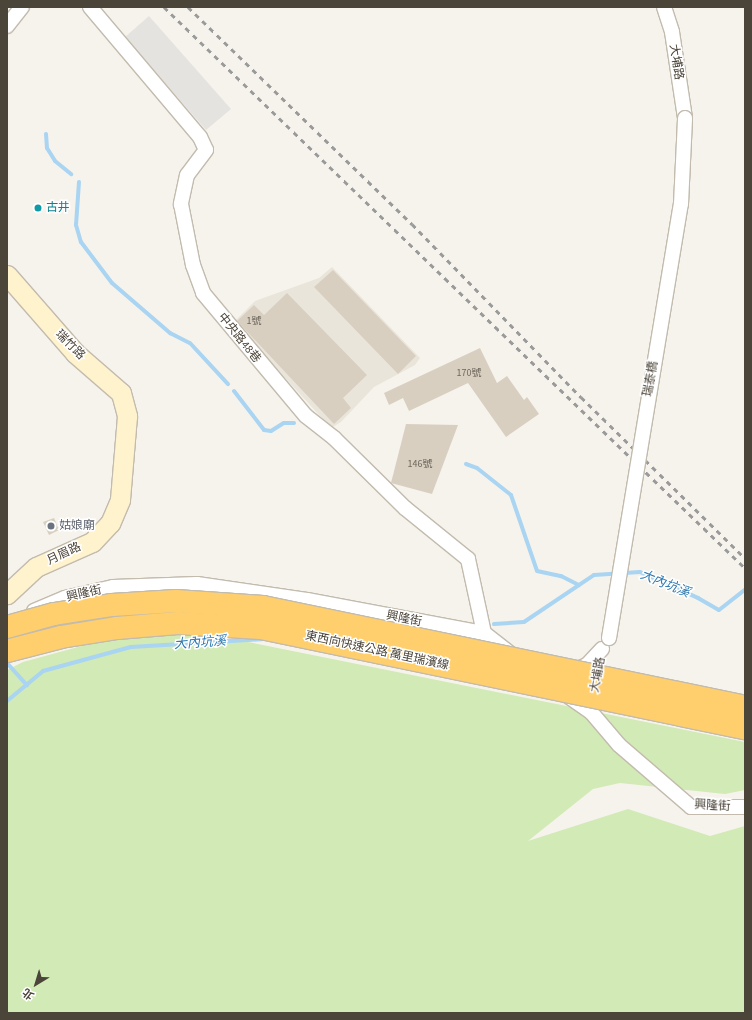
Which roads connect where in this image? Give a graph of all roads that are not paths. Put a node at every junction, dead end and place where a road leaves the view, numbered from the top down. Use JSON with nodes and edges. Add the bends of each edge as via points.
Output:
{"nodes":[{"id":1,"x":22,"y":7,"type":"edge"},
{"id":2,"x":90,"y":7,"type":"edge"},
{"id":3,"x":664,"y":7,"type":"edge"},
{"id":4,"x":7,"y":26,"type":"edge"},
{"id":5,"x":685,"y":118,"type":"joint"},
{"id":6,"x":7,"y":275,"type":"edge"},
{"id":7,"x":127,"y":416,"type":"joint"},
{"id":8,"x":7,"y":594,"type":"edge"},
{"id":9,"x":7,"y":620,"type":"edge"},
{"id":10,"x":7,"y":627,"type":"edge"},
{"id":11,"x":484,"y":634,"type":"junction"},
{"id":12,"x":606,"y":644,"type":"junction"},
{"id":13,"x":7,"y":651,"type":"edge"},
{"id":14,"x":535,"y":674,"type":"junction"},
{"id":15,"x":745,"y":707,"type":"edge"},
{"id":16,"x":592,"y":712,"type":"junction"},
{"id":17,"x":745,"y":728,"type":"edge"},
{"id":18,"x":745,"y":807,"type":"edge"}],
"edges":[{"from":1,"to":4,"type":"street"},
{"from":2,"to":11,"type":"street","name":"中央路48巷","via":[[200,137],[206,150],[187,175],[181,204],[193,265],[203,294],[306,416],[334,438],[406,508],[468,559]]},
{"from":3,"to":5,"type":"street","name":"大埔路","via":[[672,32]]},
{"from":5,"to":12,"type":"street","name":"瑞泰橋","bridge":true,"via":[[681,204]]},
{"from":6,"to":7,"type":"street","name":"瑞竹路","via":[[75,353],[121,393]]},
{"from":7,"to":8,"type":"street","name":"月眉路","via":[[120,500],[110,523],[92,542],[36,567]]},
{"from":9,"to":11,"type":"street","name":"興隆街","via":[[65,598],[113,587],[197,584],[307,600]]},
{"from":10,"to":15,"type":"highway","name":"東西向快速公路 萬里瑞濱線","bridge":true,"via":[[54,614],[112,605],[176,601],[263,608],[359,625]]},
{"from":11,"to":14,"type":"street","name":"興隆街"},
{"from":12,"to":14,"type":"street","via":[[586,665],[562,675]]},
{"from":12,"to":16,"type":"street","name":"大埔路"},
{"from":13,"to":17,"type":"highway","name":"東西向快速公路 萬里瑞濱線","bridge":true,"via":[[61,637],[117,628],[178,623],[261,628]]},
{"from":14,"to":16,"type":"street","name":"興隆街"},
{"from":16,"to":18,"type":"street","name":"興隆街","via":[[619,745],[691,807]]}]}
